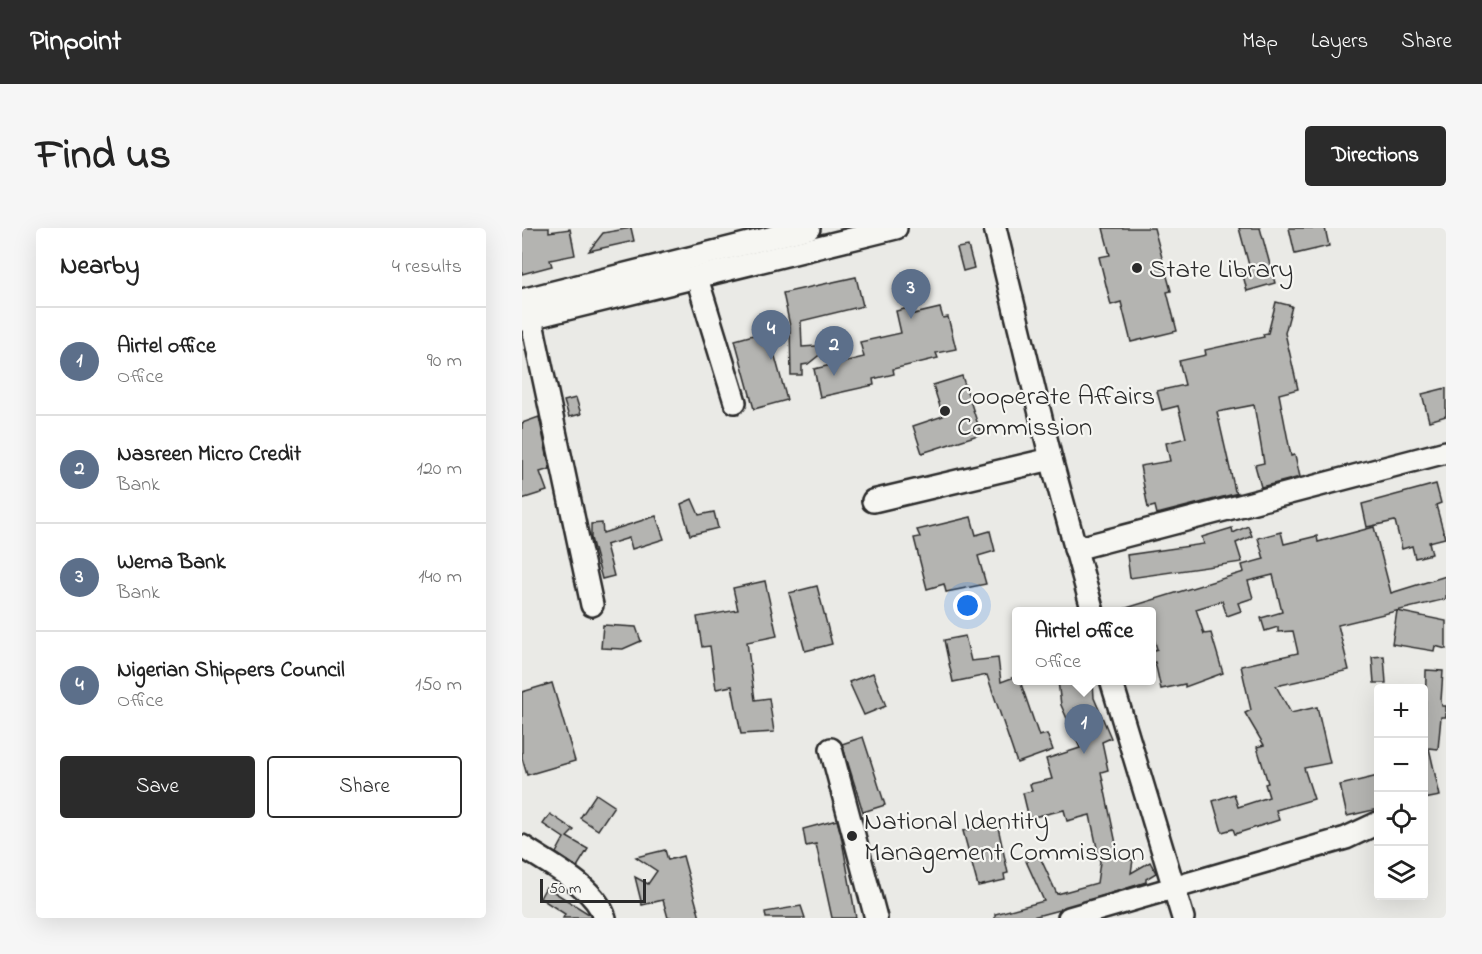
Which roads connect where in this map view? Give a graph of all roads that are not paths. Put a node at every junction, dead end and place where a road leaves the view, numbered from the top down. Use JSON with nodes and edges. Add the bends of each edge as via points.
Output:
{"nodes":[{"id":1,"x":809,"y":228,"type":"edge"},
{"id":2,"x":896,"y":228,"type":"edge"},
{"id":3,"x":995,"y":228,"type":"edge"},
{"id":4,"x":697,"y":278,"type":"junction"},
{"id":5,"x":525,"y":313,"type":"edge"},
{"id":6,"x":735,"y":402,"type":"dead end"},
{"id":7,"x":1446,"y":452,"type":"edge"},
{"id":8,"x":1051,"y":459,"type":"junction"},
{"id":9,"x":873,"y":501,"type":"dead end"},
{"id":10,"x":1076,"y":549,"type":"junction"},
{"id":11,"x":592,"y":605,"type":"dead end"},
{"id":12,"x":1092,"y":607,"type":"edge"},
{"id":13,"x":1113,"y":685,"type":"edge"},
{"id":14,"x":831,"y":749,"type":"dead end"},
{"id":15,"x":1374,"y":825,"type":"edge"},
{"id":16,"x":522,"y":846,"type":"edge"},
{"id":17,"x":1176,"y":888,"type":"junction"},
{"id":18,"x":605,"y":918,"type":"edge"},
{"id":19,"x":876,"y":918,"type":"edge"},
{"id":20,"x":1069,"y":918,"type":"edge"},
{"id":21,"x":1183,"y":918,"type":"edge"}],
"edges":[{"from":1,"to":5,"type":"street"},
{"from":2,"to":4,"type":"street"},
{"from":3,"to":8,"type":"street"},
{"from":4,"to":5,"type":"street"},
{"from":4,"to":6,"type":"street"},
{"from":5,"to":11,"type":"street"},
{"from":7,"to":10,"type":"street"},
{"from":8,"to":9,"type":"street"},
{"from":8,"to":10,"type":"street"},
{"from":10,"to":12,"type":"street"},
{"from":13,"to":17,"type":"street"},
{"from":14,"to":19,"type":"street"},
{"from":15,"to":17,"type":"street","via":[[1346,838]]},
{"from":16,"to":18,"type":"street","via":[[583,888],[601,906]]},
{"from":17,"to":20,"type":"street"},
{"from":17,"to":21,"type":"street"}]}
